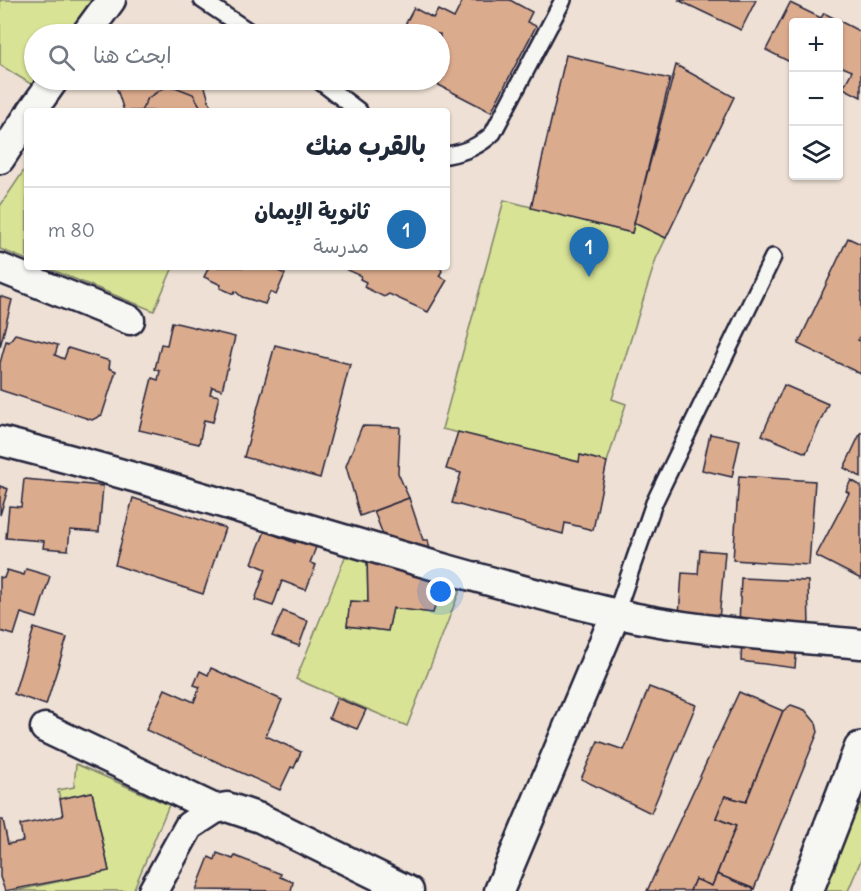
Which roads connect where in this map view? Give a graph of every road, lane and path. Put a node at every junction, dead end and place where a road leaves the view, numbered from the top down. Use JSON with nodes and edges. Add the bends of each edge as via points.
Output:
{"nodes":[{"id":1,"x":111,"y":0,"type":"edge"},
{"id":2,"x":202,"y":0,"type":"edge"},
{"id":3,"x":563,"y":0,"type":"edge"},
{"id":4,"x":93,"y":24,"type":"edge"},
{"id":5,"x":238,"y":24,"type":"edge"},
{"id":6,"x":47,"y":90,"type":"edge"},
{"id":7,"x":331,"y":90,"type":"edge"},
{"id":8,"x":34,"y":108,"type":"edge"},
{"id":9,"x":355,"y":108,"type":"edge"},
{"id":10,"x":24,"y":123,"type":"edge"},
{"id":11,"x":450,"y":154,"type":"edge"},
{"id":12,"x":0,"y":159,"type":"edge"},
{"id":13,"x":772,"y":257,"type":"dead end"},
{"id":14,"x":0,"y":268,"type":"edge"},
{"id":15,"x":130,"y":320,"type":"dead end"},
{"id":16,"x":0,"y":441,"type":"edge"},
{"id":17,"x":616,"y":613,"type":"junction"},
{"id":18,"x":861,"y":644,"type":"edge"},
{"id":19,"x":45,"y":728,"type":"dead end"},
{"id":20,"x":861,"y":749,"type":"edge"},
{"id":21,"x":215,"y":809,"type":"junction"},
{"id":22,"x":153,"y":891,"type":"edge"},
{"id":23,"x":409,"y":891,"type":"edge"},
{"id":24,"x":498,"y":891,"type":"edge"},
{"id":25,"x":806,"y":891,"type":"edge"}],
"edges":[{"from":1,"to":4,"type":"street"},
{"from":2,"to":5,"type":"lane"},
{"from":3,"to":11,"type":"lane","via":[[493,133],[482,144]]},
{"from":6,"to":8,"type":"street"},
{"from":7,"to":9,"type":"lane"},
{"from":10,"to":12,"type":"street"},
{"from":13,"to":17,"type":"lane","via":[[654,503]]},
{"from":14,"to":15,"type":"street"},
{"from":16,"to":17,"type":"street"},
{"from":17,"to":18,"type":"street","via":[[720,632]]},
{"from":17,"to":24,"type":"street"},
{"from":19,"to":21,"type":"street"},
{"from":20,"to":25,"type":"highway"},
{"from":21,"to":22,"type":"street","via":[[189,826]]},
{"from":21,"to":23,"type":"street","via":[[227,807],[260,818]]}]}
